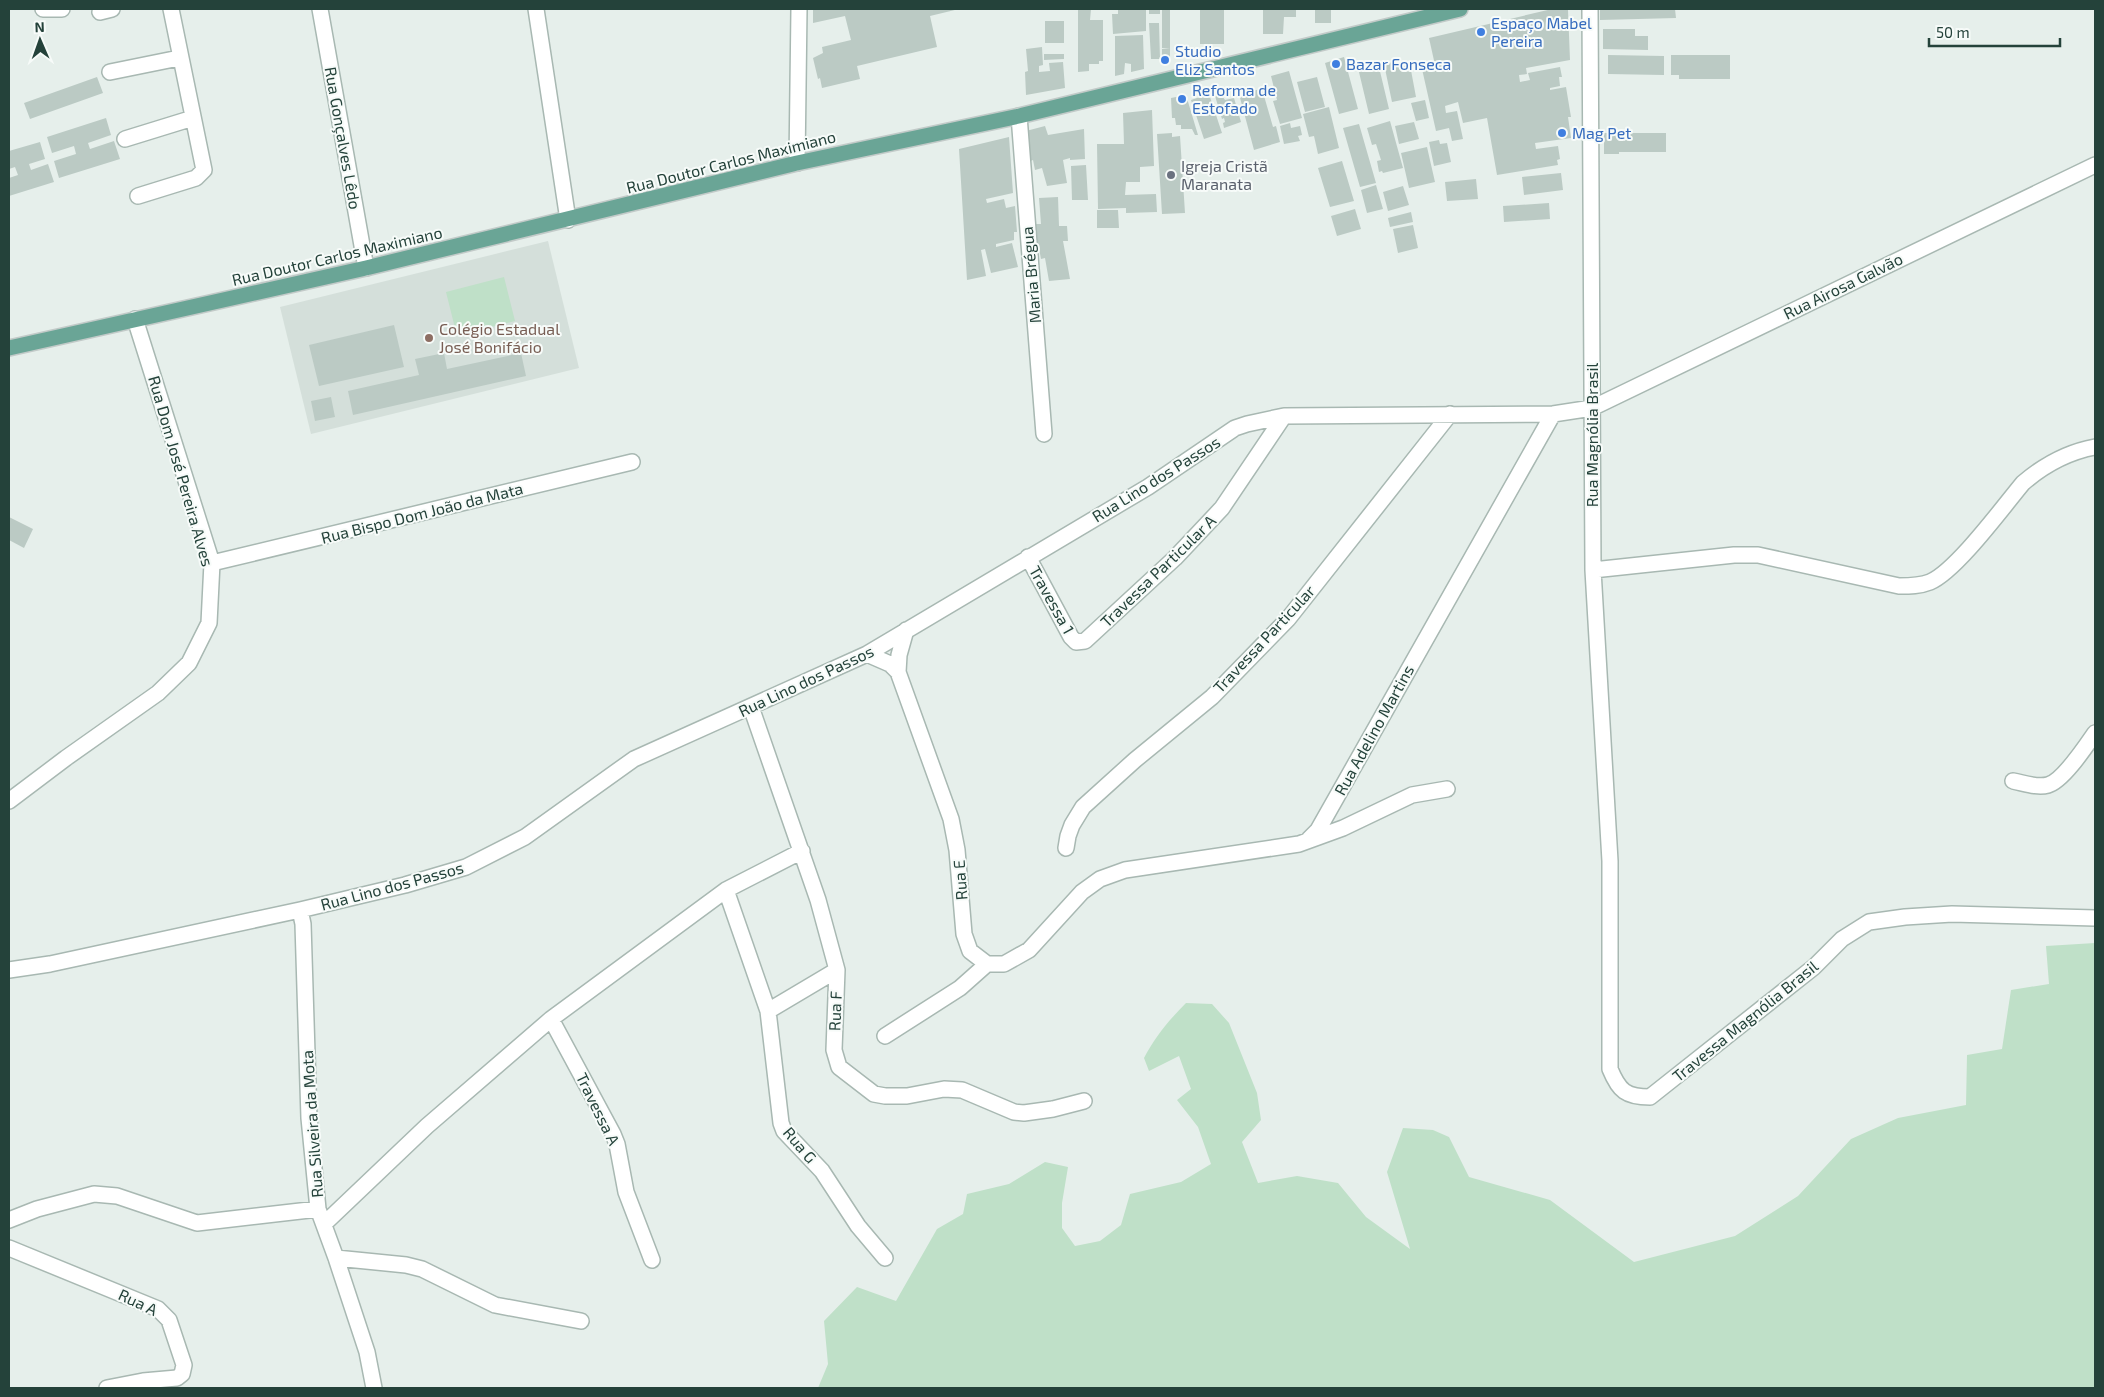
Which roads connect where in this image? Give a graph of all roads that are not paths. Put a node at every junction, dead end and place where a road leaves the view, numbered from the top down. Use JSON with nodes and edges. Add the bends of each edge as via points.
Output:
{"nodes":[{"id":1,"x":43,"y":9,"type":"edge"},
{"id":2,"x":62,"y":9,"type":"edge"},
{"id":3,"x":171,"y":9,"type":"edge"},
{"id":4,"x":320,"y":9,"type":"edge"},
{"id":5,"x":536,"y":9,"type":"edge"},
{"id":6,"x":799,"y":9,"type":"edge"},
{"id":7,"x":1460,"y":9,"type":"edge"},
{"id":8,"x":1590,"y":9,"type":"edge"},
{"id":9,"x":180,"y":58,"type":"junction"},
{"id":10,"x":110,"y":72,"type":"dead end"},
{"id":11,"x":1019,"y":116,"type":"junction"},
{"id":12,"x":193,"y":118,"type":"junction"},
{"id":13,"x":125,"y":139,"type":"dead end"},
{"id":14,"x":798,"y":163,"type":"junction"},
{"id":15,"x":2095,"y":165,"type":"edge"},
{"id":16,"x":138,"y":196,"type":"dead end"},
{"id":17,"x":568,"y":220,"type":"junction"},
{"id":18,"x":366,"y":268,"type":"junction"},
{"id":19,"x":135,"y":319,"type":"junction"},
{"id":20,"x":9,"y":348,"type":"edge"},
{"id":21,"x":1592,"y":408,"type":"junction"},
{"id":22,"x":1450,"y":414,"type":"junction"},
{"id":23,"x":1553,"y":414,"type":"junction"},
{"id":24,"x":1284,"y":416,"type":"junction"},
{"id":25,"x":1044,"y":434,"type":"dead end"},
{"id":26,"x":2095,"y":447,"type":"edge"},
{"id":27,"x":632,"y":462,"type":"dead end"},
{"id":28,"x":1028,"y":557,"type":"junction"},
{"id":29,"x":212,"y":563,"type":"junction"},
{"id":30,"x":1593,"y":570,"type":"junction"},
{"id":31,"x":906,"y":630,"type":"junction"},
{"id":32,"x":1076,"y":642,"type":"joint"},
{"id":33,"x":867,"y":654,"type":"junction"},
{"id":34,"x":898,"y":672,"type":"junction"},
{"id":35,"x":751,"y":707,"type":"junction"},
{"id":36,"x":2095,"y":733,"type":"edge"},
{"id":37,"x":2013,"y":781,"type":"dead end"},
{"id":38,"x":1447,"y":789,"type":"dead end"},
{"id":39,"x":9,"y":801,"type":"edge"},
{"id":40,"x":1309,"y":840,"type":"junction"},
{"id":41,"x":1066,"y":848,"type":"dead end"},
{"id":42,"x":802,"y":850,"type":"junction"},
{"id":43,"x":1610,"y":861,"type":"joint"},
{"id":44,"x":726,"y":890,"type":"junction"},
{"id":45,"x":300,"y":910,"type":"junction"},
{"id":46,"x":2095,"y":918,"type":"edge"},
{"id":47,"x":987,"y":964,"type":"junction"},
{"id":48,"x":9,"y":970,"type":"edge"},
{"id":49,"x":837,"y":970,"type":"junction"},
{"id":50,"x":768,"y":1011,"type":"junction"},
{"id":51,"x":551,"y":1019,"type":"junction"},
{"id":52,"x":885,"y":1036,"type":"dead end"},
{"id":53,"x":1084,"y":1100,"type":"dead end"},
{"id":54,"x":318,"y":1209,"type":"junction"},
{"id":55,"x":9,"y":1220,"type":"edge"},
{"id":56,"x":324,"y":1224,"type":"junction"},
{"id":57,"x":9,"y":1248,"type":"edge"},
{"id":58,"x":336,"y":1258,"type":"junction"},
{"id":59,"x":885,"y":1258,"type":"dead end"},
{"id":60,"x":652,"y":1260,"type":"dead end"},
{"id":61,"x":581,"y":1321,"type":"dead end"},
{"id":62,"x":107,"y":1388,"type":"edge"},
{"id":63,"x":374,"y":1388,"type":"edge"}],
"edges":[{"from":1,"to":2,"type":"street"},
{"from":3,"to":9,"type":"street"},
{"from":4,"to":18,"type":"street","name":"Rua Gonçalves Lêdo"},
{"from":5,"to":17,"type":"street"},
{"from":6,"to":14,"type":"street"},
{"from":7,"to":11,"type":"main road","name":"Rua Doutor Carlos Maximiano"},
{"from":8,"to":21,"type":"street","name":"Rua Magnólia Brasil"},
{"from":9,"to":10,"type":"street"},
{"from":9,"to":12,"type":"street"},
{"from":11,"to":14,"type":"main road","name":"Rua Doutor Carlos Maximiano"},
{"from":11,"to":25,"type":"street","name":"Maria Brégua"},
{"from":12,"to":13,"type":"street"},
{"from":12,"to":16,"type":"street","via":[[204,170],[196,178]]},
{"from":14,"to":17,"type":"main road","name":"Rua Doutor Carlos Maximiano"},
{"from":15,"to":21,"type":"street","name":"Rua Airosa Galvão"},
{"from":17,"to":18,"type":"main road","name":"Rua Doutor Carlos Maximiano"},
{"from":18,"to":19,"type":"main road","name":"Rua Doutor Carlos Maximiano"},
{"from":19,"to":20,"type":"main road","name":"Rua Doutor Carlos Maximiano"},
{"from":19,"to":29,"type":"street","name":"Rua Dom José Pereira Alves"},
{"from":21,"to":23,"type":"street","name":"Rua Lino dos Passos"},
{"from":21,"to":30,"type":"street","name":"Rua Magnólia Brasil"},
{"from":22,"to":23,"type":"street","name":"Rua Lino dos Passos"},
{"from":22,"to":24,"type":"street","name":"Rua Lino dos Passos"},
{"from":22,"to":41,"type":"street","name":"Travessa Particular","via":[[1288,619],[1212,697],[1135,760],[1084,808],[1072,825]]},
{"from":23,"to":40,"type":"street","name":"Rua Adelino Martins","via":[[1318,830]]},
{"from":24,"to":28,"type":"street","name":"Rua Lino dos Passos","via":[[1235,428],[1148,487]]},
{"from":24,"to":32,"type":"street","name":"Travessa Particular A","via":[[1222,508],[1175,558],[1085,641]]},
{"from":26,"to":30,"type":"street","via":[[2050,462],[2038,471],[2023,483],[1948,572],[1915,586],[1899,586],[1758,555]]},
{"from":27,"to":29,"type":"street","name":"Rua Bispo Dom João da Mata"},
{"from":28,"to":31,"type":"street","name":"Rua Lino dos Passos"},
{"from":28,"to":32,"type":"street","name":"Travessa 1"},
{"from":29,"to":39,"type":"street","name":"Rua Dom José Pereira Alves","via":[[209,623],[189,663],[158,693]]},
{"from":30,"to":43,"type":"street","name":"Rua Magnólia Brasil"},
{"from":31,"to":33,"type":"street","name":"Rua Lino dos Passos"},
{"from":31,"to":34,"type":"street","name":"Rua E"},
{"from":33,"to":34,"type":"street","via":[[890,664]]},
{"from":33,"to":35,"type":"street","name":"Rua Lino dos Passos"},
{"from":34,"to":47,"type":"street","name":"Rua E","via":[[951,819],[964,934],[970,951]]},
{"from":35,"to":42,"type":"street","name":"Rua F"},
{"from":35,"to":45,"type":"street","name":"Rua Lino dos Passos","via":[[634,759],[525,837],[466,867]]},
{"from":36,"to":37,"type":"street","via":[[2058,780],[2039,786]]},
{"from":38,"to":40,"type":"street","via":[[1412,795],[1343,828]]},
{"from":40,"to":47,"type":"street","via":[[1125,870],[1100,879],[1082,892],[1029,950],[1004,964]]},
{"from":42,"to":44,"type":"street"},
{"from":42,"to":49,"type":"street","name":"Rua F"},
{"from":43,"to":46,"type":"street","name":"Travessa Magnólia Brasil","via":[[1610,1069],[1615,1083],[1636,1097],[1650,1097],[1814,967],[1842,939],[1869,922],[1952,914]]},
{"from":44,"to":50,"type":"street","name":"Rua G"},
{"from":44,"to":51,"type":"street"},
{"from":45,"to":48,"type":"street","name":"Rua Lino dos Passos"},
{"from":45,"to":54,"type":"street","name":"Rua Silveira da Mota","via":[[308,1118]]},
{"from":47,"to":52,"type":"street","via":[[960,988]]},
{"from":49,"to":50,"type":"street"},
{"from":49,"to":53,"type":"street","name":"Rua F","via":[[834,1050],[838,1067],[874,1094],[907,1096],[944,1089],[962,1090],[1014,1112],[1024,1113]]},
{"from":50,"to":59,"type":"street","name":"Rua G","via":[[784,1131],[822,1171],[858,1226]]},
{"from":51,"to":56,"type":"street","via":[[426,1126]]},
{"from":51,"to":60,"type":"street","name":"Travessa A","via":[[613,1134],[626,1192]]},
{"from":54,"to":55,"type":"street","via":[[198,1223],[117,1196],[94,1194]]},
{"from":54,"to":56,"type":"street","name":"Rua Silveira da Mota"},
{"from":56,"to":58,"type":"street","name":"Rua Silveira da Mota"},
{"from":57,"to":62,"type":"street","name":"Rua A","via":[[158,1309],[169,1320],[184,1365],[182,1374],[177,1378]]},
{"from":58,"to":61,"type":"street","via":[[422,1269],[495,1305]]},
{"from":58,"to":63,"type":"street","name":"Rua Silveira da Mota","via":[[368,1352]]}]}
